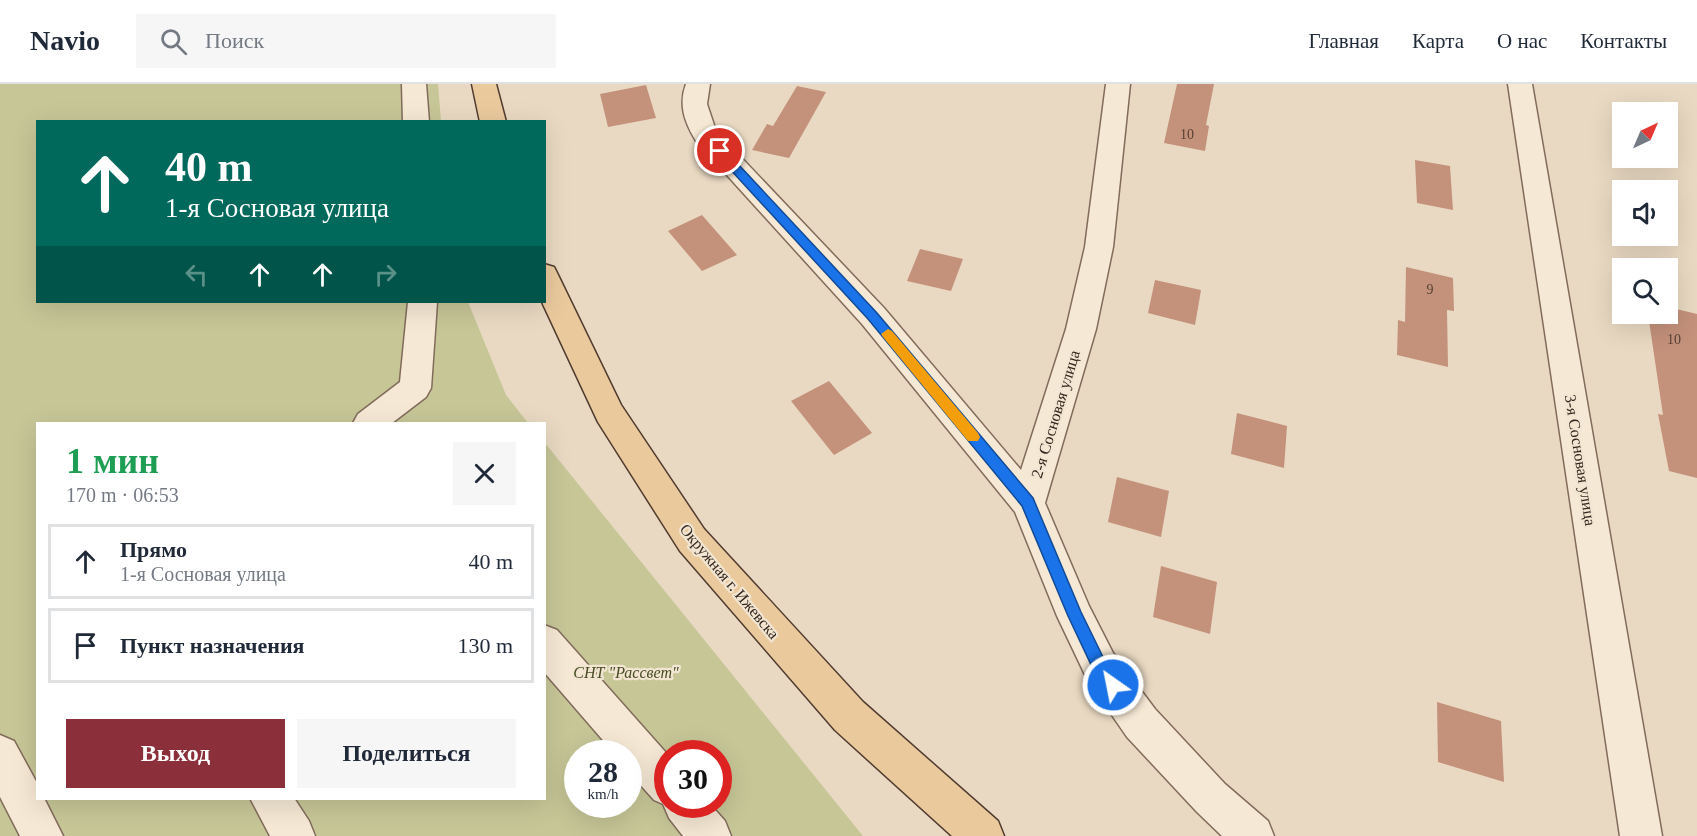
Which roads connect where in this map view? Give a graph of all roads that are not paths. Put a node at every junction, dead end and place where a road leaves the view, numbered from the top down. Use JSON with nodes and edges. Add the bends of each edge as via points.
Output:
{"nodes":[{"id":1,"x":414,"y":84,"type":"edge"},
{"id":2,"x":484,"y":84,"type":"edge"},
{"id":3,"x":698,"y":84,"type":"edge"},
{"id":4,"x":1118,"y":84,"type":"edge"},
{"id":5,"x":1520,"y":84,"type":"edge"},
{"id":6,"x":416,"y":120,"type":"edge"},
{"id":7,"x":493,"y":120,"type":"edge"},
{"id":8,"x":546,"y":279,"type":"edge"},
{"id":9,"x":422,"y":303,"type":"edge"},
{"id":10,"x":370,"y":422,"type":"edge"},
{"id":11,"x":1028,"y":503,"type":"junction"},
{"id":12,"x":546,"y":645,"type":"edge"},
{"id":13,"x":0,"y":756,"type":"edge"},
{"id":14,"x":654,"y":770,"type":"edge"},
{"id":15,"x":271,"y":800,"type":"edge"},
{"id":16,"x":695,"y":818,"type":"edge"},
{"id":17,"x":42,"y":836,"type":"edge"},
{"id":18,"x":294,"y":836,"type":"edge"},
{"id":19,"x":710,"y":836,"type":"edge"},
{"id":20,"x":983,"y":836,"type":"edge"},
{"id":21,"x":1253,"y":836,"type":"edge"},
{"id":22,"x":1641,"y":836,"type":"edge"}],
"edges":[{"from":1,"to":6,"type":"street"},
{"from":2,"to":7,"type":"main road"},
{"from":3,"to":11,"type":"street","via":[[693,96],[695,117],[705,135],[873,316]]},
{"from":4,"to":11,"type":"street","name":"2-я Сосновая улица","via":[[1099,247],[1081,329]]},
{"from":5,"to":22,"type":"street","name":"3-я Сосновая улица"},
{"from":8,"to":20,"type":"main road","name":"Окружная г. Ижевска","via":[[609,413],[692,540],[849,716]]},
{"from":9,"to":10,"type":"street","via":[[415,388]]},
{"from":11,"to":21,"type":"street","via":[[1100,666],[1141,723],[1211,798]]},
{"from":12,"to":14,"type":"street"},
{"from":13,"to":17,"type":"street"},
{"from":15,"to":18,"type":"street"},
{"from":16,"to":19,"type":"street"}]}
